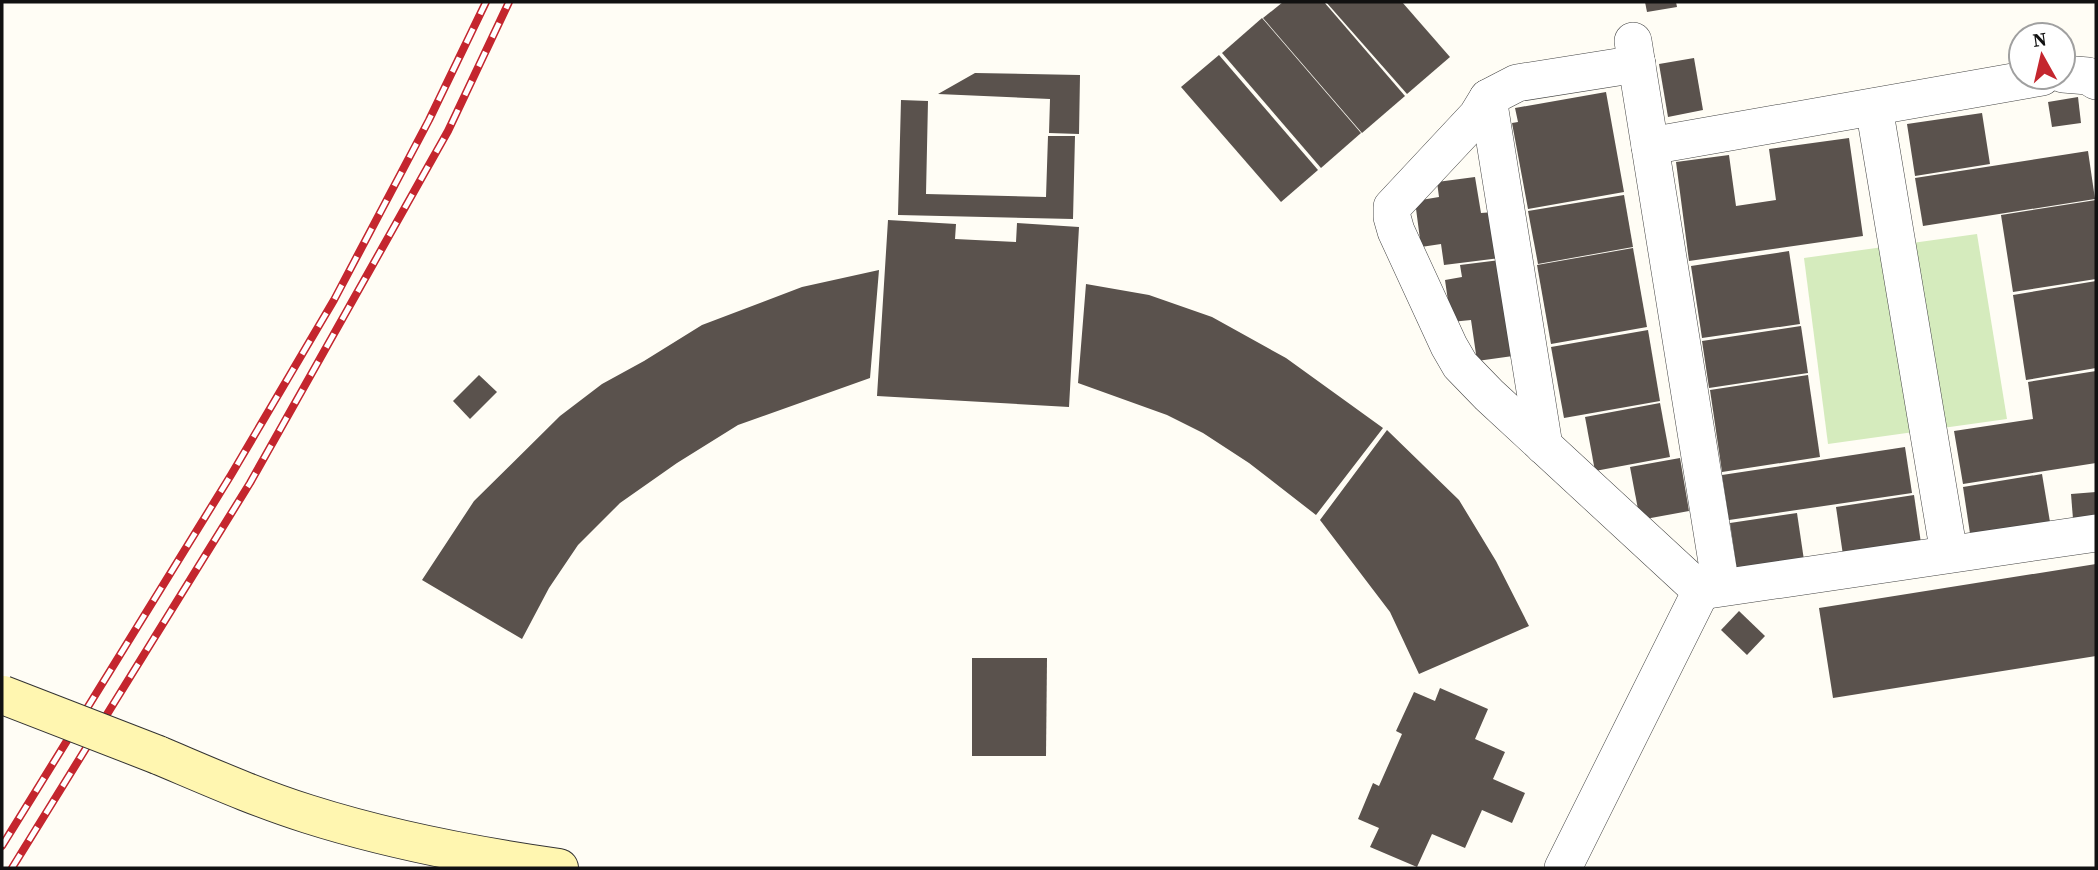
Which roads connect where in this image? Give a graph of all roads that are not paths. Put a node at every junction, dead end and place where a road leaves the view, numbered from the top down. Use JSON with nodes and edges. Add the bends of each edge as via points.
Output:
{"nodes":[{"id":1,"x":2007,"y":83,"type":"edge"},
{"id":2,"x":1488,"y":98,"type":"junction"},
{"id":3,"x":1874,"y":107,"type":"junction"},
{"id":4,"x":1650,"y":146,"type":"junction"},
{"id":5,"x":1544,"y":446,"type":"junction"},
{"id":6,"x":2096,"y":533,"type":"edge"},
{"id":7,"x":1949,"y":554,"type":"junction"},
{"id":8,"x":1711,"y":589,"type":"junction"},
{"id":9,"x":2,"y":695,"type":"edge"},
{"id":10,"x":559,"y":868,"type":"edge"},
{"id":11,"x":1563,"y":868,"type":"edge"}],
"edges":[{"from":1,"to":3,"type":"street"},
{"from":2,"to":4,"type":"street","via":[[1517,83],[1635,52]]},
{"from":2,"to":5,"type":"street"},
{"from":2,"to":5,"type":"street","via":[[1477,117],[1399,198],[1392,207],[1392,218],[1438,325],[1461,365]]},
{"from":3,"to":4,"type":"street"},
{"from":3,"to":7,"type":"street"},
{"from":4,"to":8,"type":"street"},
{"from":5,"to":8,"type":"street"},
{"from":6,"to":7,"type":"street"},
{"from":7,"to":8,"type":"street"},
{"from":8,"to":11,"type":"street"},
{"from":9,"to":10,"type":"street","bridge":true,"via":[[272,802],[345,825],[488,858]]}]}
